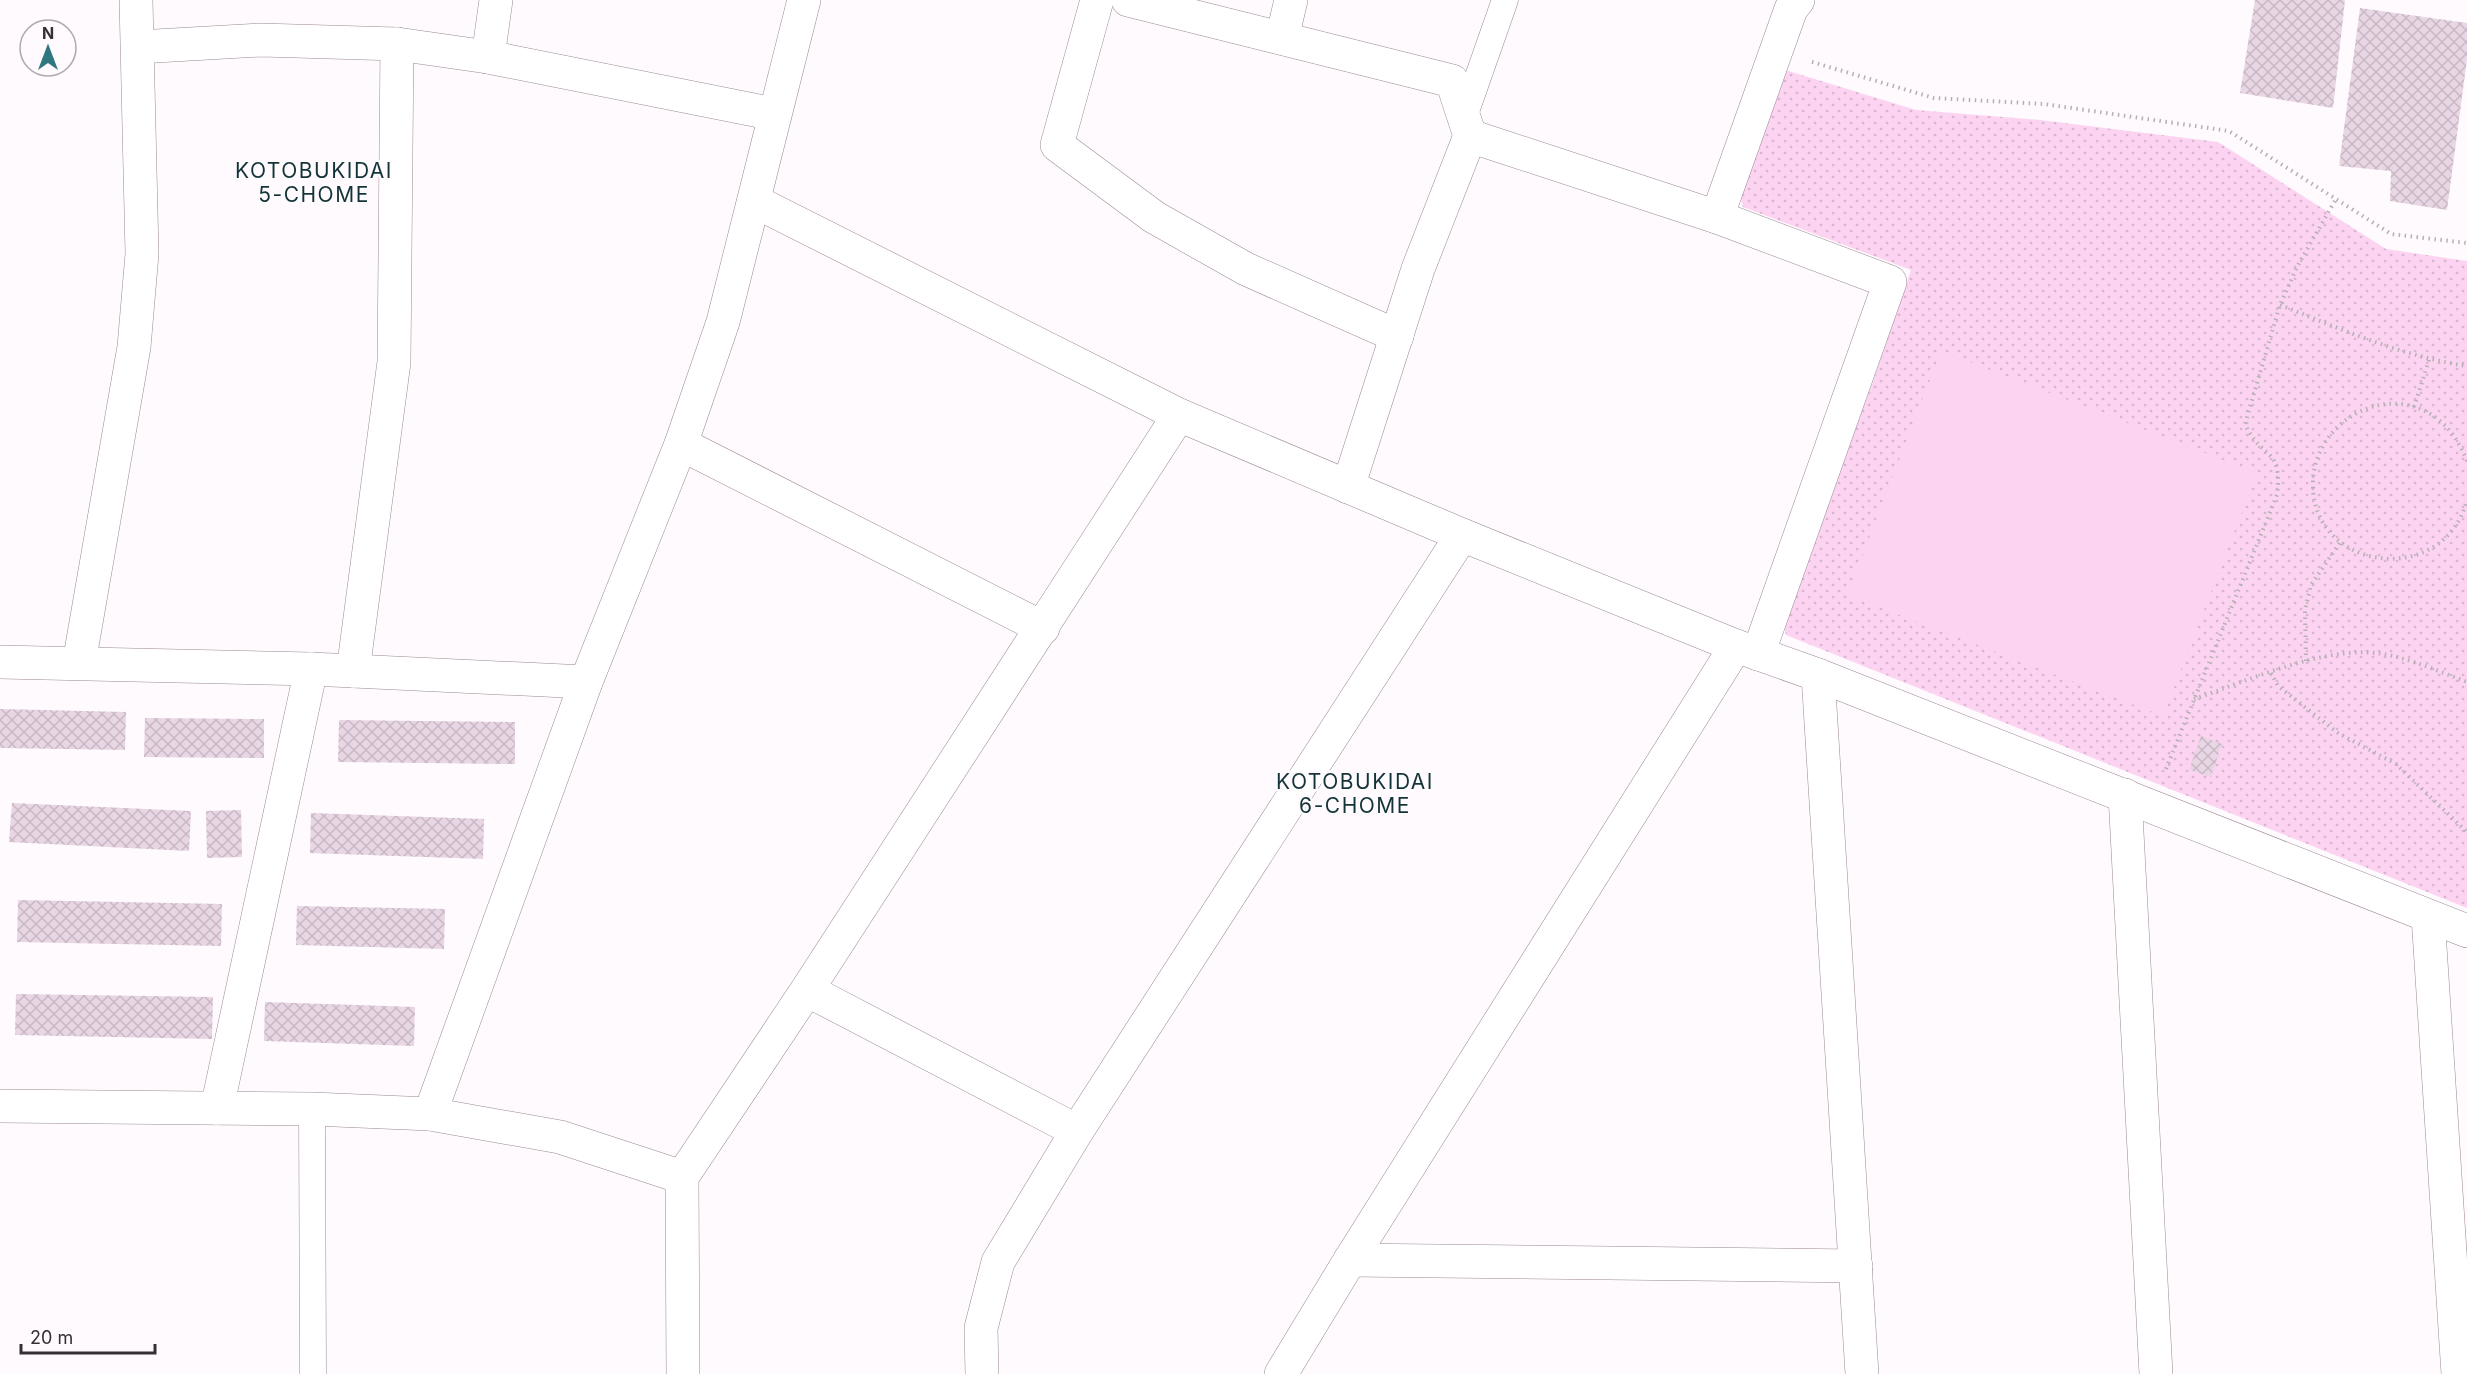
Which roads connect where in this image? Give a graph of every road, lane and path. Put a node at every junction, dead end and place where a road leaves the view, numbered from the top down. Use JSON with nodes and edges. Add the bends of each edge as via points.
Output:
{"nodes":[{"id":1,"x":136,"y":0,"type":"edge"},
{"id":2,"x":496,"y":0,"type":"edge"},
{"id":3,"x":804,"y":0,"type":"edge"},
{"id":4,"x":1097,"y":0,"type":"edge"},
{"id":5,"x":1128,"y":0,"type":"edge"},
{"id":6,"x":1292,"y":0,"type":"edge"},
{"id":7,"x":1505,"y":0,"type":"edge"},
{"id":8,"x":1798,"y":0,"type":"edge"},
{"id":9,"x":1282,"y":39,"type":"junction"},
{"id":10,"x":397,"y":44,"type":"junction"},
{"id":11,"x":138,"y":47,"type":"junction"},
{"id":12,"x":1776,"y":52,"type":"junction"},
{"id":13,"x":488,"y":57,"type":"junction"},
{"id":14,"x":774,"y":114,"type":"junction"},
{"id":15,"x":1467,"y":127,"type":"junction"},
{"id":16,"x":2336,"y":199,"type":"junction"},
{"id":17,"x":754,"y":201,"type":"junction"},
{"id":18,"x":1717,"y":217,"type":"junction"},
{"id":19,"x":2467,"y":243,"type":"edge"},
{"id":20,"x":2280,"y":305,"type":"junction"},
{"id":21,"x":1397,"y":336,"type":"junction"},
{"id":22,"x":2429,"y":360,"type":"junction"},
{"id":23,"x":2467,"y":366,"type":"edge"},
{"id":24,"x":2414,"y":407,"type":"junction"},
{"id":25,"x":1179,"y":415,"type":"junction"},
{"id":26,"x":681,"y":444,"type":"junction"},
{"id":27,"x":2467,"y":461,"type":"edge"},
{"id":28,"x":1348,"y":487,"type":"junction"},
{"id":29,"x":2467,"y":500,"type":"edge"},
{"id":30,"x":1462,"y":535,"type":"junction"},
{"id":31,"x":2341,"y":541,"type":"junction"},
{"id":32,"x":1043,"y":628,"type":"junction"},
{"id":33,"x":1747,"y":650,"type":"junction"},
{"id":34,"x":2306,"y":661,"type":"junction"},
{"id":35,"x":0,"y":662,"type":"edge"},
{"id":36,"x":79,"y":663,"type":"junction"},
{"id":37,"x":311,"y":669,"type":"junction"},
{"id":38,"x":353,"y":670,"type":"junction"},
{"id":39,"x":2271,"y":674,"type":"junction"},
{"id":40,"x":1818,"y":675,"type":"junction"},
{"id":41,"x":586,"y":682,"type":"junction"},
{"id":42,"x":2467,"y":682,"type":"edge"},
{"id":43,"x":2194,"y":699,"type":"junction"},
{"id":44,"x":2138,"y":800,"type":"junction"},
{"id":45,"x":2467,"y":832,"type":"edge"},
{"id":46,"x":2428,"y":916,"type":"junction"},
{"id":47,"x":2467,"y":931,"type":"edge"},
{"id":48,"x":807,"y":990,"type":"junction"},
{"id":49,"x":0,"y":1106,"type":"edge"},
{"id":50,"x":217,"y":1108,"type":"junction"},
{"id":51,"x":312,"y":1109,"type":"junction"},
{"id":52,"x":430,"y":1114,"type":"junction"},
{"id":53,"x":1077,"y":1131,"type":"junction"},
{"id":54,"x":682,"y":1177,"type":"junction"},
{"id":55,"x":1350,"y":1260,"type":"junction"},
{"id":56,"x":1856,"y":1266,"type":"junction"},
{"id":57,"x":313,"y":1374,"type":"edge"},
{"id":58,"x":683,"y":1374,"type":"edge"},
{"id":59,"x":982,"y":1374,"type":"edge"},
{"id":60,"x":1281,"y":1374,"type":"edge"},
{"id":61,"x":1862,"y":1374,"type":"edge"},
{"id":62,"x":2156,"y":1374,"type":"edge"},
{"id":63,"x":2458,"y":1374,"type":"edge"}],
"edges":[{"from":1,"to":11,"type":"street"},
{"from":2,"to":13,"type":"street"},
{"from":3,"to":14,"type":"street"},
{"from":4,"to":21,"type":"street","via":[[1057,145],[1154,217],[1205,246],[1246,269]]},
{"from":5,"to":9,"type":"street"},
{"from":6,"to":9,"type":"street"},
{"from":7,"to":15,"type":"lane"},
{"from":8,"to":12,"type":"street"},
{"from":9,"to":15,"type":"street","via":[[1452,81]]},
{"from":10,"to":11,"type":"street","via":[[261,40]]},
{"from":10,"to":13,"type":"street"},
{"from":10,"to":38,"type":"street","via":[[394,362]]},
{"from":11,"to":36,"type":"street","via":[[142,254],[134,347]]},
{"from":12,"to":16,"type":"path","via":[[1934,98],[2044,104],[2229,131]]},
{"from":12,"to":18,"type":"street"},
{"from":13,"to":14,"type":"street"},
{"from":14,"to":17,"type":"street"},
{"from":15,"to":18,"type":"street"},
{"from":15,"to":21,"type":"street"},
{"from":16,"to":19,"type":"path","via":[[2391,234]]},
{"from":16,"to":20,"type":"path"},
{"from":17,"to":25,"type":"street"},
{"from":17,"to":26,"type":"street","via":[[723,322]]},
{"from":18,"to":33,"type":"street","via":[[1890,282]]},
{"from":20,"to":22,"type":"path"},
{"from":20,"to":43,"type":"path","via":[[2245,424],[2251,437],[2276,459],[2280,474],[2277,495]]},
{"from":21,"to":28,"type":"street"},
{"from":22,"to":23,"type":"path"},
{"from":22,"to":24,"type":"path"},
{"from":24,"to":27,"type":"path","via":[[2438,419],[2457,438]]},
{"from":24,"to":31,"type":"path","via":[[2389,404],[2365,408],[2343,420],[2326,439],[2315,463],[2313,488],[2319,512]]},
{"from":25,"to":28,"type":"street"},
{"from":25,"to":32,"type":"street"},
{"from":26,"to":32,"type":"street"},
{"from":26,"to":41,"type":"street"},
{"from":28,"to":30,"type":"street"},
{"from":29,"to":31,"type":"path","via":[[2448,536],[2427,552],[2402,560],[2375,558],[2351,550]]},
{"from":30,"to":33,"type":"street"},
{"from":30,"to":53,"type":"street"},
{"from":31,"to":34,"type":"path","via":[[2311,585],[2305,610]]},
{"from":32,"to":48,"type":"street"},
{"from":33,"to":40,"type":"street"},
{"from":33,"to":55,"type":"street"},
{"from":34,"to":39,"type":"path"},
{"from":34,"to":42,"type":"path","via":[[2358,651],[2392,655]]},
{"from":35,"to":36,"type":"street"},
{"from":36,"to":37,"type":"street"},
{"from":37,"to":38,"type":"street"},
{"from":37,"to":50,"type":"street"},
{"from":38,"to":41,"type":"street"},
{"from":39,"to":43,"type":"path"},
{"from":39,"to":45,"type":"path","via":[[2278,686],[2338,733],[2396,764]]},
{"from":40,"to":44,"type":"street"},
{"from":40,"to":56,"type":"street"},
{"from":41,"to":52,"type":"street"},
{"from":43,"to":44,"type":"path"},
{"from":44,"to":46,"type":"street"},
{"from":44,"to":62,"type":"street"},
{"from":46,"to":47,"type":"street"},
{"from":46,"to":63,"type":"street"},
{"from":48,"to":53,"type":"street"},
{"from":48,"to":54,"type":"street"},
{"from":49,"to":50,"type":"street"},
{"from":50,"to":51,"type":"street"},
{"from":51,"to":52,"type":"street"},
{"from":51,"to":57,"type":"lane"},
{"from":52,"to":54,"type":"street","via":[[560,1137]]},
{"from":53,"to":59,"type":"street","via":[[998,1262],[981,1328]]},
{"from":54,"to":58,"type":"street"},
{"from":55,"to":56,"type":"street"},
{"from":55,"to":60,"type":"street"},
{"from":56,"to":61,"type":"street"}]}
